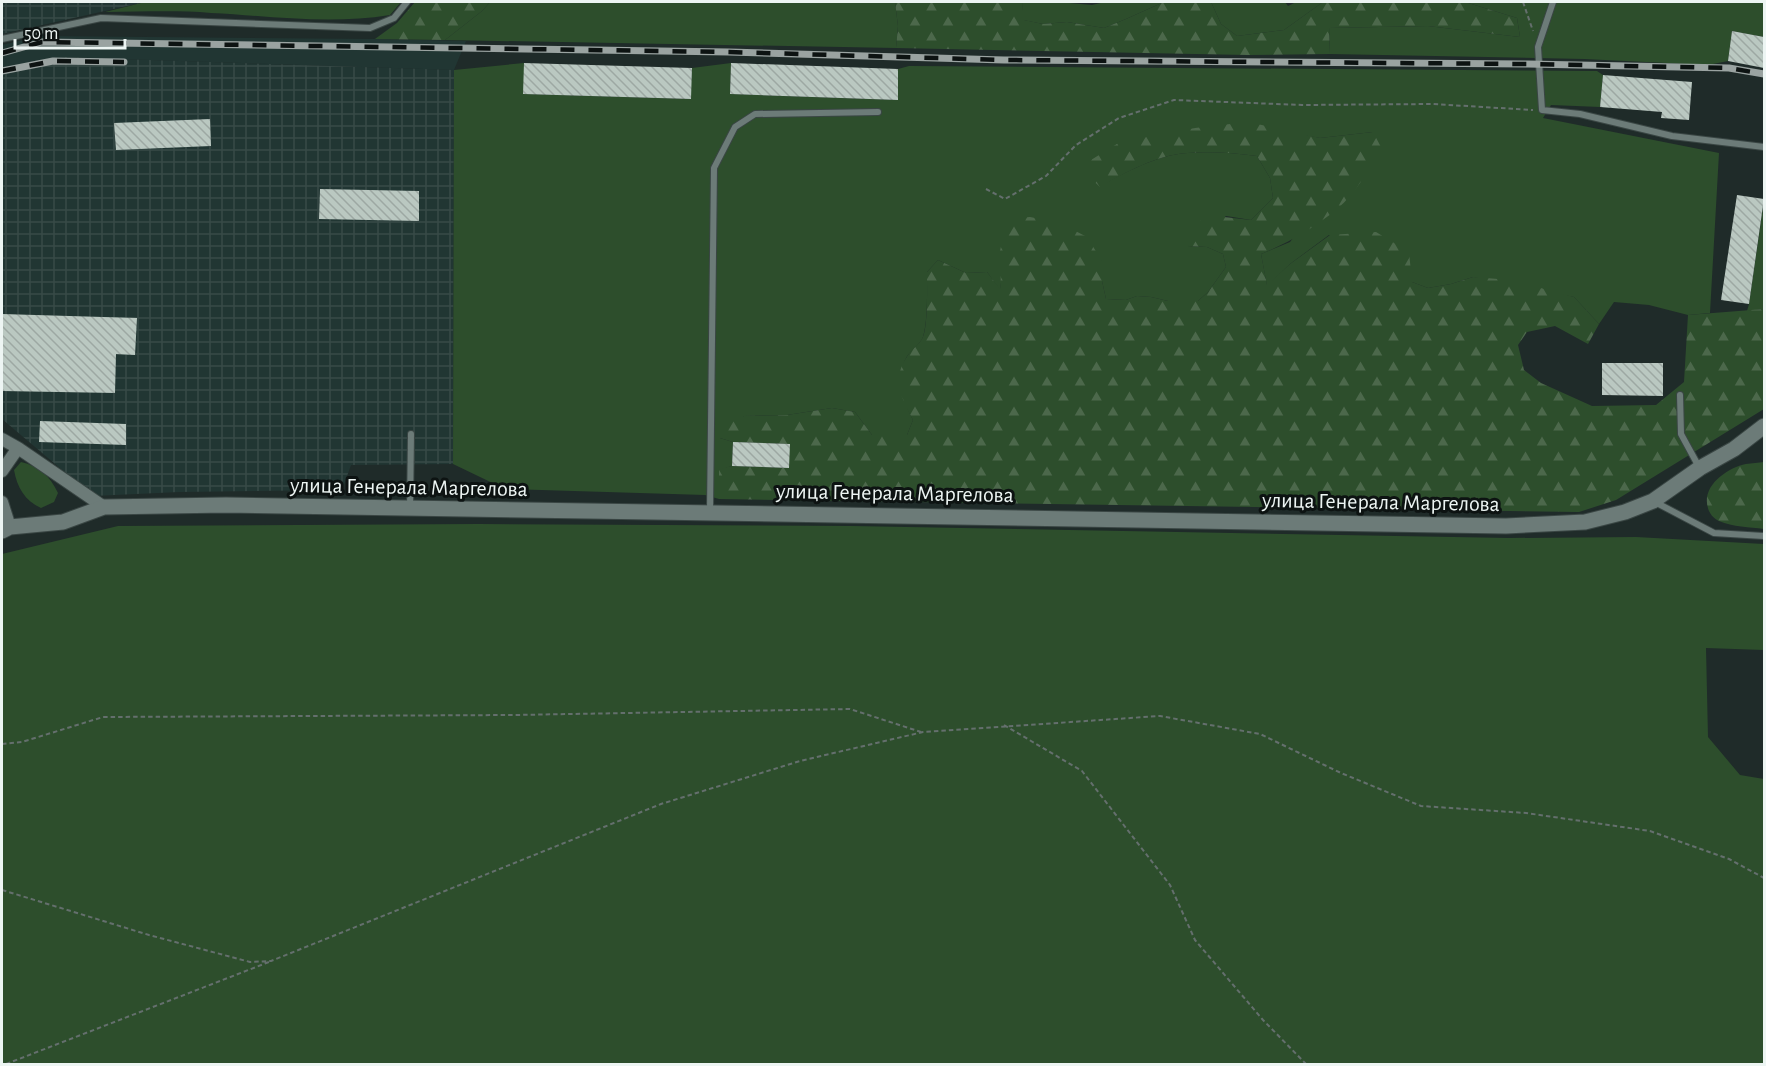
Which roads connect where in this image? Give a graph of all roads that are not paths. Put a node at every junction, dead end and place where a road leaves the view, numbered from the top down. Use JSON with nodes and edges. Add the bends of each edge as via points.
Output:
{"nodes":[{"id":1,"x":407,"y":2,"type":"edge"},
{"id":2,"x":1553,"y":2,"type":"edge"},
{"id":3,"x":2,"y":39,"type":"edge"},
{"id":4,"x":878,"y":112,"type":"dead end"},
{"id":5,"x":1764,"y":147,"type":"edge"},
{"id":6,"x":1680,"y":395,"type":"dead end"},
{"id":7,"x":1764,"y":426,"type":"edge"},
{"id":8,"x":411,"y":434,"type":"dead end"},
{"id":9,"x":2,"y":439,"type":"edge"},
{"id":10,"x":18,"y":448,"type":"junction"},
{"id":11,"x":1700,"y":468,"type":"junction"},
{"id":12,"x":2,"y":471,"type":"edge"},
{"id":13,"x":1653,"y":501,"type":"junction"},
{"id":14,"x":2,"y":502,"type":"edge"},
{"id":15,"x":104,"y":507,"type":"junction"},
{"id":16,"x":410,"y":509,"type":"junction"},
{"id":17,"x":710,"y":511,"type":"junction"},
{"id":18,"x":6,"y":529,"type":"edge"},
{"id":19,"x":1764,"y":536,"type":"edge"}],
"edges":[{"from":1,"to":3,"type":"lane","via":[[394,18],[370,28],[101,18]]},
{"from":2,"to":5,"type":"lane","via":[[1538,48],[1542,110],[1580,114],[1672,136]]},
{"from":4,"to":17,"type":"lane","via":[[755,114],[735,127],[714,168]]},
{"from":6,"to":11,"type":"lane","via":[[1681,434]]},
{"from":7,"to":11,"type":"main road","name":"улица Генерала Маргелова"},
{"from":8,"to":16,"type":"lane"},
{"from":9,"to":10,"type":"street"},
{"from":10,"to":12,"type":"street"},
{"from":10,"to":15,"type":"street"},
{"from":11,"to":13,"type":"main road","name":"улица Генерала Маргелова"},
{"from":13,"to":17,"type":"main road","name":"улица Генерала Маргелова","via":[[1585,522],[1506,526]]},
{"from":13,"to":19,"type":"lane","via":[[1714,533]]},
{"from":14,"to":18,"type":"street"},
{"from":15,"to":16,"type":"main road","name":"улица Генерала Маргелова"},
{"from":15,"to":18,"type":"main road","name":"улица Генерала Маргелова","via":[[63,522]]},
{"from":16,"to":17,"type":"main road","name":"улица Генерала Маргелова"}]}
